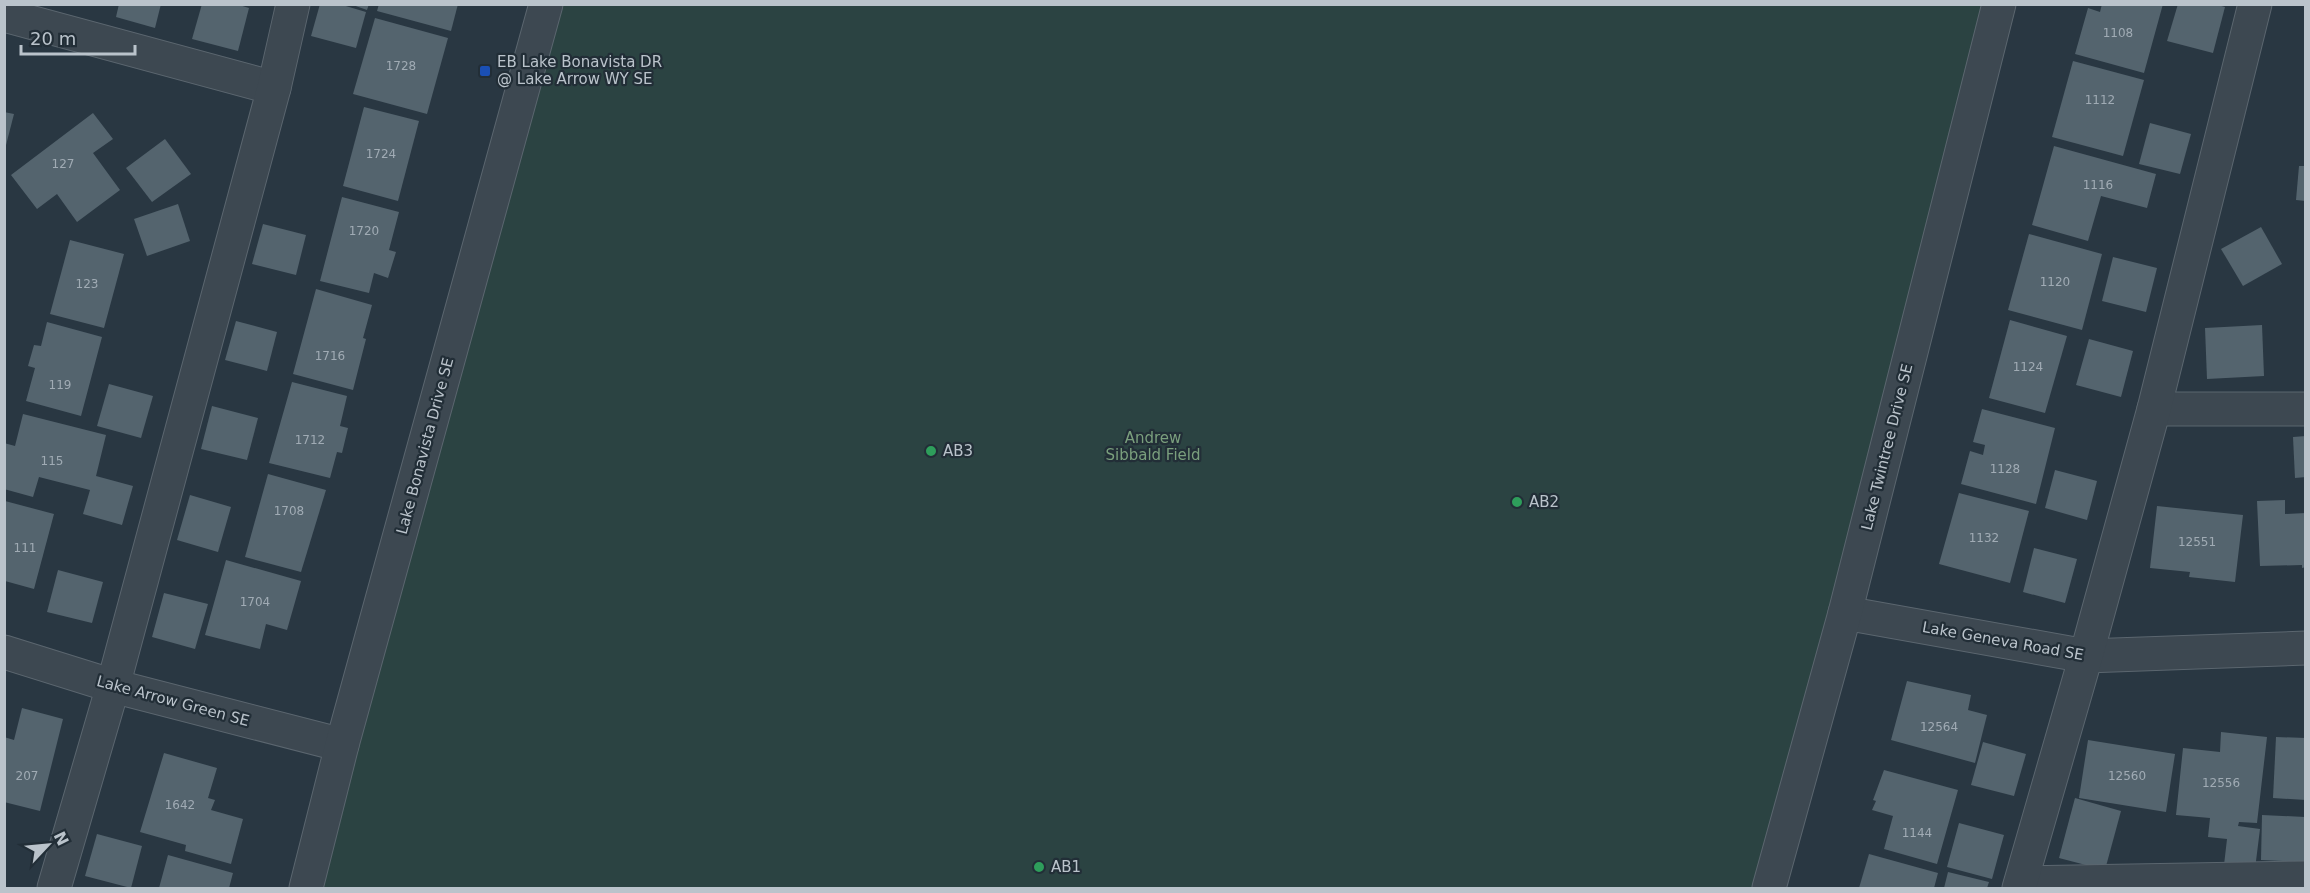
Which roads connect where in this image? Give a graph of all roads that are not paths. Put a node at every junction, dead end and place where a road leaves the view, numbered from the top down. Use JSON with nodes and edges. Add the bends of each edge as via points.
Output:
{"nodes":[{"id":1,"x":293,"y":4,"type":"edge"},
{"id":2,"x":546,"y":4,"type":"edge"},
{"id":3,"x":1999,"y":4,"type":"edge"},
{"id":4,"x":2254,"y":4,"type":"edge"},
{"id":5,"x":4,"y":15,"type":"edge"},
{"id":6,"x":274,"y":88,"type":"junction"},
{"id":7,"x":2154,"y":409,"type":"junction"},
{"id":8,"x":2306,"y":409,"type":"edge"},
{"id":9,"x":1845,"y":613,"type":"junction"},
{"id":10,"x":2306,"y":648,"type":"edge"},
{"id":11,"x":4,"y":652,"type":"edge"},
{"id":12,"x":2086,"y":656,"type":"junction"},
{"id":13,"x":113,"y":686,"type":"junction"},
{"id":14,"x":342,"y":745,"type":"junction"},
{"id":15,"x":2306,"y":878,"type":"edge"},
{"id":16,"x":2020,"y":886,"type":"edge"},
{"id":17,"x":54,"y":888,"type":"edge"},
{"id":18,"x":306,"y":888,"type":"edge"},
{"id":19,"x":1769,"y":888,"type":"edge"}],
"edges":[{"from":1,"to":6,"type":"street"},
{"from":2,"to":14,"type":"street","name":"Lake Bonavista Drive SE"},
{"from":3,"to":9,"type":"street","name":"Lake Twintree Drive SE"},
{"from":4,"to":7,"type":"street"},
{"from":5,"to":6,"type":"street"},
{"from":6,"to":13,"type":"street"},
{"from":7,"to":8,"type":"street"},
{"from":7,"to":12,"type":"street"},
{"from":9,"to":12,"type":"street","name":"Lake Geneva Road SE"},
{"from":9,"to":19,"type":"street","name":"Lake Twintree Drive SE"},
{"from":10,"to":12,"type":"street","name":"Lake Geneva Road SE"},
{"from":11,"to":13,"type":"street","name":"Lake Arrow Green SE"},
{"from":12,"to":16,"type":"street"},
{"from":13,"to":14,"type":"street","name":"Lake Arrow Green SE"},
{"from":13,"to":17,"type":"street"},
{"from":14,"to":18,"type":"street","name":"Lake Bonavista Drive SE"},
{"from":15,"to":16,"type":"street"}]}
